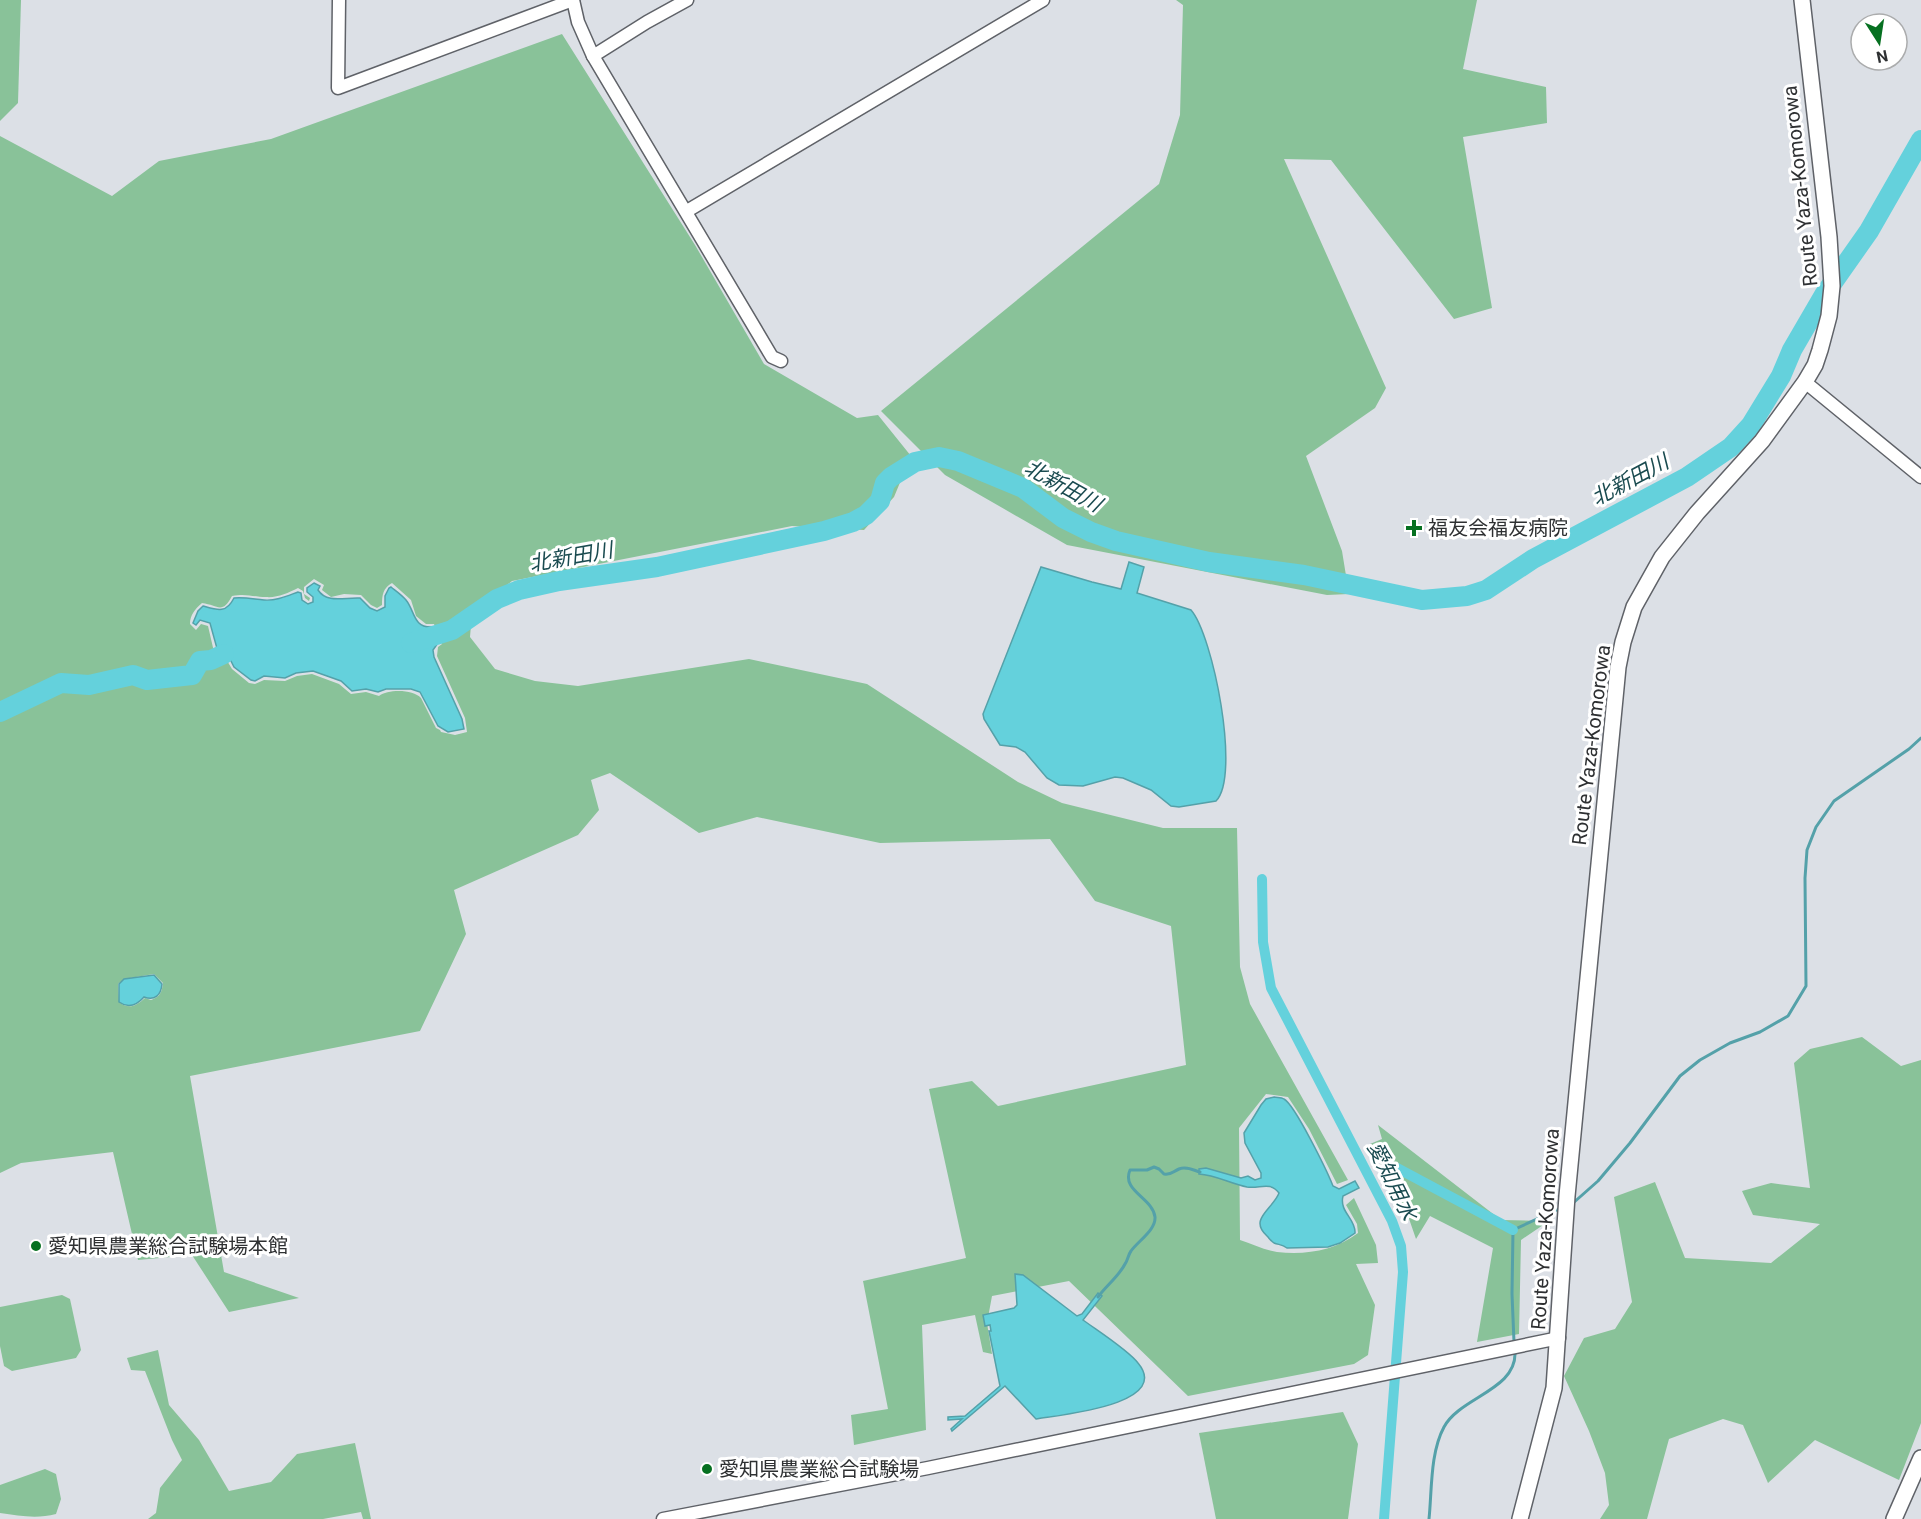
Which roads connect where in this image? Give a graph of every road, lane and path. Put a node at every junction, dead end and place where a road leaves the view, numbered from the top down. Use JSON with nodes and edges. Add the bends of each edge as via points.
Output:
{"nodes":[{"id":1,"x":339,"y":0,"type":"edge"},
{"id":2,"x":573,"y":0,"type":"edge"},
{"id":3,"x":687,"y":0,"type":"edge"},
{"id":4,"x":1043,"y":0,"type":"edge"},
{"id":5,"x":1802,"y":0,"type":"edge"},
{"id":6,"x":593,"y":56,"type":"junction"},
{"id":7,"x":687,"y":211,"type":"junction"},
{"id":8,"x":781,"y":362,"type":"dead end"},
{"id":9,"x":1805,"y":382,"type":"junction"},
{"id":10,"x":1921,"y":477,"type":"edge"},
{"id":11,"x":1558,"y":1338,"type":"junction"},
{"id":12,"x":1921,"y":1458,"type":"edge"},
{"id":13,"x":663,"y":1519,"type":"edge"},
{"id":14,"x":1520,"y":1519,"type":"edge"},
{"id":15,"x":1894,"y":1519,"type":"edge"}],
"edges":[{"from":1,"to":2,"type":"street","via":[[338,88]]},
{"from":2,"to":6,"type":"street"},
{"from":3,"to":6,"type":"street"},
{"from":4,"to":7,"type":"street"},
{"from":5,"to":9,"type":"main road","name":"Route Yaza-Komorowa","via":[[1832,286],[1820,350]]},
{"from":6,"to":7,"type":"street"},
{"from":7,"to":8,"type":"street","via":[[772,357]]},
{"from":9,"to":10,"type":"street"},
{"from":9,"to":11,"type":"main road","name":"Route Yaza-Komorowa","via":[[1762,441],[1662,557],[1634,607],[1623,642],[1567,1196]]},
{"from":11,"to":13,"type":"street"},
{"from":11,"to":14,"type":"main road","name":"Route Yaza-Komorowa","via":[[1554,1388]]},
{"from":12,"to":15,"type":"main road"}]}
